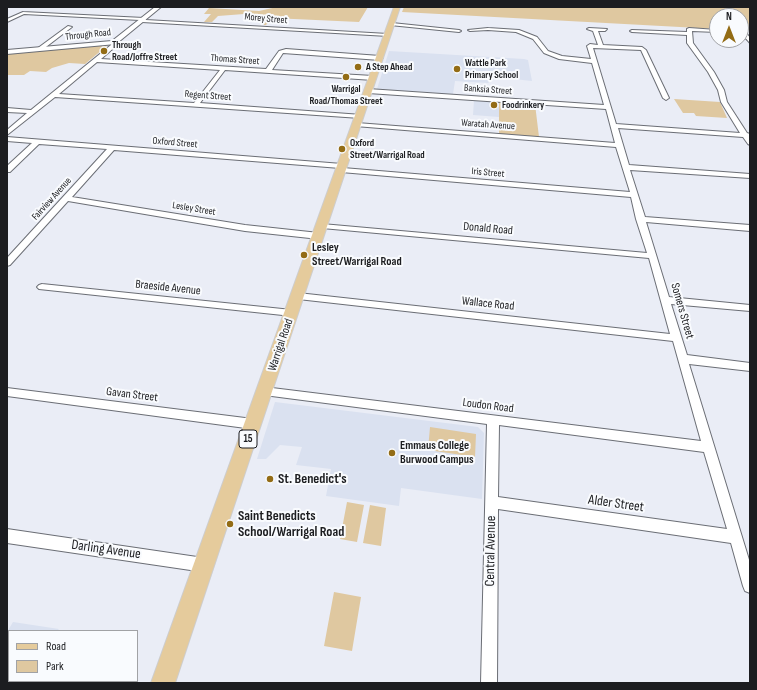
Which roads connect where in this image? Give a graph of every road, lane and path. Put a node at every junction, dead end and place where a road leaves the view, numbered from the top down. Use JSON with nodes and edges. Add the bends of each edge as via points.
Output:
{"nodes":[{"id":1,"x":158,"y":7,"type":"edge"},
{"id":2,"x":397,"y":7,"type":"edge"},
{"id":3,"x":143,"y":20,"type":"junction"},
{"id":4,"x":7,"y":21,"type":"edge"},
{"id":5,"x":392,"y":24,"type":"junction"},
{"id":6,"x":70,"y":27,"type":"dead end"},
{"id":7,"x":589,"y":29,"type":"dead end"},
{"id":8,"x":595,"y":29,"type":"junction"},
{"id":9,"x":605,"y":30,"type":"dead end"},
{"id":10,"x":709,"y":31,"type":"edge"},
{"id":11,"x":632,"y":32,"type":"dead end"},
{"id":12,"x":689,"y":32,"type":"junction"},
{"id":13,"x":388,"y":35,"type":"junction"},
{"id":14,"x":114,"y":43,"type":"junction"},
{"id":15,"x":601,"y":46,"type":"junction"},
{"id":16,"x":40,"y":49,"type":"junction"},
{"id":17,"x":7,"y":52,"type":"edge"},
{"id":18,"x":380,"y":58,"type":"junction"},
{"id":19,"x":96,"y":60,"type":"junction"},
{"id":20,"x":594,"y":62,"type":"junction"},
{"id":21,"x":224,"y":68,"type":"junction"},
{"id":22,"x":268,"y":71,"type":"junction"},
{"id":23,"x":373,"y":78,"type":"junction"},
{"id":24,"x":368,"y":91,"type":"junction"},
{"id":25,"x":54,"y":95,"type":"junction"},
{"id":26,"x":666,"y":98,"type":"dead end"},
{"id":27,"x":195,"y":105,"type":"junction"},
{"id":28,"x":607,"y":107,"type":"junction"},
{"id":29,"x":7,"y":110,"type":"edge"},
{"id":30,"x":32,"y":112,"type":"junction"},
{"id":31,"x":358,"y":121,"type":"junction"},
{"id":32,"x":613,"y":126,"type":"junction"},
{"id":33,"x":7,"y":133,"type":"edge"},
{"id":34,"x":747,"y":135,"type":"edge"},
{"id":35,"x":7,"y":139,"type":"edge"},
{"id":36,"x":37,"y":142,"type":"junction"},
{"id":37,"x":750,"y":143,"type":"edge"},
{"id":38,"x":619,"y":145,"type":"junction"},
{"id":39,"x":112,"y":148,"type":"junction"},
{"id":40,"x":625,"y":167,"type":"junction"},
{"id":41,"x":342,"y":168,"type":"junction"},
{"id":42,"x":7,"y":170,"type":"edge"},
{"id":43,"x":750,"y":176,"type":"edge"},
{"id":44,"x":633,"y":195,"type":"junction"},
{"id":45,"x":67,"y":198,"type":"junction"},
{"id":46,"x":640,"y":219,"type":"junction"},
{"id":47,"x":750,"y":228,"type":"edge"},
{"id":48,"x":320,"y":231,"type":"junction"},
{"id":49,"x":652,"y":256,"type":"junction"},
{"id":50,"x":7,"y":263,"type":"edge"},
{"id":51,"x":42,"y":286,"type":"dead end"},
{"id":52,"x":298,"y":296,"type":"junction"},
{"id":53,"x":665,"y":300,"type":"junction"},
{"id":54,"x":750,"y":308,"type":"edge"},
{"id":55,"x":292,"y":313,"type":"junction"},
{"id":56,"x":676,"y":338,"type":"junction"},
{"id":57,"x":682,"y":360,"type":"junction"},
{"id":58,"x":750,"y":367,"type":"edge"},
{"id":59,"x":264,"y":391,"type":"junction"},
{"id":60,"x":7,"y":392,"type":"edge"},
{"id":61,"x":492,"y":420,"type":"junction"},
{"id":62,"x":253,"y":424,"type":"junction"},
{"id":63,"x":709,"y":447,"type":"junction"},
{"id":64,"x":492,"y":502,"type":"junction"},
{"id":65,"x":7,"y":536,"type":"edge"},
{"id":66,"x":735,"y":537,"type":"junction"},
{"id":67,"x":204,"y":565,"type":"junction"},
{"id":68,"x":750,"y":586,"type":"edge"},
{"id":69,"x":163,"y":683,"type":"edge"},
{"id":70,"x":489,"y":683,"type":"edge"}],
"edges":[{"from":1,"to":3,"type":"street","name":"Through Road"},
{"from":2,"to":5,"type":"main road","name":"Warrigal Road","number":"15"},
{"from":3,"to":4,"type":"street","name":"Morey Street","via":[[23,13]]},
{"from":3,"to":13,"type":"street","name":"Morey Street"},
{"from":3,"to":14,"type":"street","name":"Through Road"},
{"from":5,"to":13,"type":"main road","name":"Warrigal Road","number":"15"},
{"from":5,"to":20,"type":"street","via":[[459,31],[517,31],[535,38],[546,52],[560,58]]},
{"from":6,"to":16,"type":"street"},
{"from":7,"to":8,"type":"street"},
{"from":8,"to":9,"type":"street"},
{"from":8,"to":15,"type":"street"},
{"from":10,"to":12,"type":"street"},
{"from":11,"to":12,"type":"street"},
{"from":12,"to":34,"type":"street","via":[[690,43],[711,72],[724,102]]},
{"from":13,"to":18,"type":"main road","name":"Warrigal Road","number":"15"},
{"from":14,"to":16,"type":"street","name":"Through Road"},
{"from":14,"to":19,"type":"street"},
{"from":15,"to":20,"type":"street","name":"Somers Street","via":[[589,48]]},
{"from":15,"to":26,"type":"street","via":[[638,48],[644,51]]},
{"from":16,"to":17,"type":"street","name":"Through Road"},
{"from":18,"to":22,"type":"street","via":[[286,50],[281,52]]},
{"from":18,"to":23,"type":"main road","name":"Warrigal Road","number":"15"},
{"from":19,"to":21,"type":"street","name":"Thomas Street"},
{"from":19,"to":25,"type":"street"},
{"from":20,"to":28,"type":"street","name":"Somers Street"},
{"from":21,"to":22,"type":"street","name":"Thomas Street"},
{"from":21,"to":27,"type":"street"},
{"from":22,"to":23,"type":"street","name":"Thomas Street"},
{"from":23,"to":24,"type":"main road","name":"Warrigal Road","number":"15"},
{"from":24,"to":28,"type":"street","name":"Banksia Street"},
{"from":24,"to":31,"type":"main road","name":"Warrigal Road","number":"15"},
{"from":25,"to":27,"type":"street","name":"Regent Street"},
{"from":25,"to":30,"type":"street"},
{"from":27,"to":31,"type":"street","name":"Regent Street"},
{"from":28,"to":32,"type":"street","name":"Somers Street"},
{"from":29,"to":30,"type":"street"},
{"from":30,"to":33,"type":"street"},
{"from":31,"to":38,"type":"street","name":"Waratah Avenue"},
{"from":31,"to":41,"type":"main road","name":"Warrigal Road","number":"15"},
{"from":32,"to":34,"type":"street"},
{"from":32,"to":38,"type":"street","name":"Somers Street"},
{"from":34,"to":37,"type":"street"},
{"from":35,"to":36,"type":"street","name":"Oxford Street"},
{"from":36,"to":39,"type":"street","name":"Oxford Street"},
{"from":36,"to":42,"type":"street"},
{"from":38,"to":40,"type":"street","name":"Somers Street"},
{"from":39,"to":41,"type":"street","name":"Oxford Street"},
{"from":39,"to":45,"type":"street","name":"Fairview Avenue"},
{"from":40,"to":43,"type":"street"},
{"from":40,"to":44,"type":"street","name":"Somers Street"},
{"from":41,"to":44,"type":"street","name":"Iris Street"},
{"from":41,"to":48,"type":"main road","name":"Warrigal Road","number":"15"},
{"from":44,"to":46,"type":"street","name":"Somers Street"},
{"from":45,"to":48,"type":"street","name":"Lesley Street","via":[[245,228]]},
{"from":45,"to":50,"type":"street","name":"Fairview Avenue"},
{"from":46,"to":47,"type":"street"},
{"from":46,"to":49,"type":"street","name":"Somers Street"},
{"from":48,"to":49,"type":"street","name":"Donald Road"},
{"from":48,"to":52,"type":"main road","name":"Warrigal Road","number":"15"},
{"from":49,"to":53,"type":"street","name":"Somers Street"},
{"from":51,"to":55,"type":"street","name":"Braeside Avenue"},
{"from":52,"to":55,"type":"main road","name":"Warrigal Road","number":"15"},
{"from":52,"to":56,"type":"street","name":"Wallace Road"},
{"from":53,"to":54,"type":"street"},
{"from":53,"to":56,"type":"street","name":"Somers Street"},
{"from":55,"to":59,"type":"main road","name":"Warrigal Road","number":"15"},
{"from":56,"to":57,"type":"street","name":"Somers Street"},
{"from":57,"to":58,"type":"street"},
{"from":57,"to":63,"type":"street","name":"Somers Street"},
{"from":59,"to":61,"type":"street","name":"Loudon Road"},
{"from":59,"to":62,"type":"main road","name":"Warrigal Road","number":"15"},
{"from":60,"to":62,"type":"street","name":"Gavan Street"},
{"from":61,"to":63,"type":"street","name":"Loudon Road"},
{"from":61,"to":64,"type":"street","name":"Central Avenue"},
{"from":62,"to":67,"type":"main road","name":"Warrigal Road","number":"15"},
{"from":63,"to":66,"type":"street","name":"Somers Street"},
{"from":64,"to":66,"type":"street","name":"Alder Street"},
{"from":64,"to":70,"type":"street","name":"Central Avenue"},
{"from":65,"to":67,"type":"street","name":"Darling Avenue"},
{"from":66,"to":68,"type":"street","name":"Somers Street"},
{"from":67,"to":69,"type":"main road","name":"Warrigal Road","number":"15"}]}
